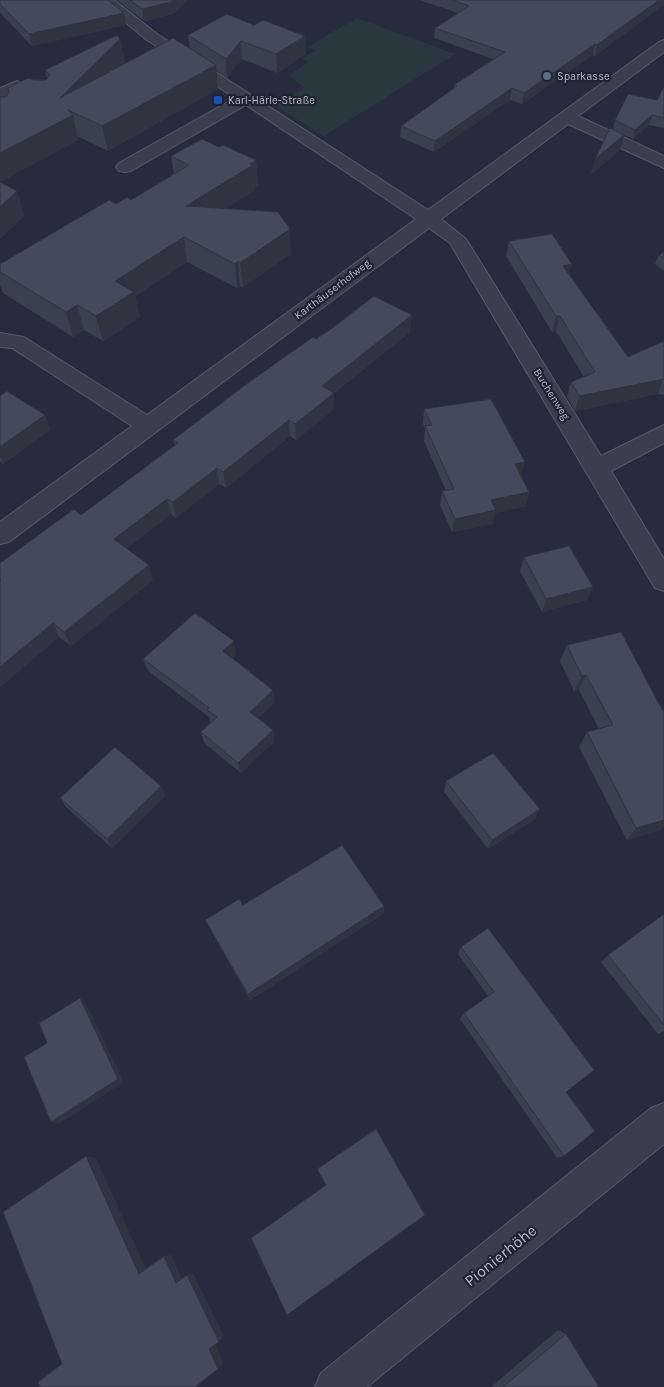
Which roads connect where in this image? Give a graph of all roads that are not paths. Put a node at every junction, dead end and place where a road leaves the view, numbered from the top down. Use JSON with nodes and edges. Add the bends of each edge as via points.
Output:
{"nodes":[{"id":1,"x":105,"y":0,"type":"edge"},
{"id":2,"x":664,"y":45,"type":"edge"},
{"id":3,"x":0,"y":94,"type":"edge"},
{"id":4,"x":245,"y":99,"type":"junction"},
{"id":5,"x":46,"y":100,"type":"edge"},
{"id":6,"x":566,"y":116,"type":"junction"},
{"id":7,"x":664,"y":163,"type":"edge"},
{"id":8,"x":125,"y":167,"type":"dead end"},
{"id":9,"x":428,"y":218,"type":"junction"},
{"id":10,"x":0,"y":340,"type":"edge"},
{"id":11,"x":148,"y":426,"type":"junction"},
{"id":12,"x":664,"y":434,"type":"edge"},
{"id":13,"x":597,"y":468,"type":"junction"},
{"id":14,"x":0,"y":535,"type":"edge"},
{"id":15,"x":664,"y":581,"type":"edge"},
{"id":16,"x":664,"y":1121,"type":"edge"},
{"id":17,"x":335,"y":1387,"type":"edge"}],
"edges":[{"from":1,"to":4,"type":"street","via":[[152,37]]},
{"from":2,"to":6,"type":"street","name":"Karthäuserhofweg"},
{"from":3,"to":5,"type":"street","via":[[17,86]]},
{"from":4,"to":8,"type":"street"},
{"from":4,"to":9,"type":"street"},
{"from":6,"to":7,"type":"street"},
{"from":6,"to":9,"type":"street","name":"Karthäuserhofweg"},
{"from":9,"to":11,"type":"street","name":"Karthäuserhofweg"},
{"from":9,"to":13,"type":"street","name":"Buchenweg","via":[[457,239]]},
{"from":10,"to":11,"type":"street","via":[[17,342]]},
{"from":11,"to":14,"type":"street","name":"Karthäuserhofweg"},
{"from":12,"to":13,"type":"street"},
{"from":13,"to":15,"type":"street","name":"Buchenweg"},
{"from":16,"to":17,"type":"street","name":"Pionierhöhe"}]}
